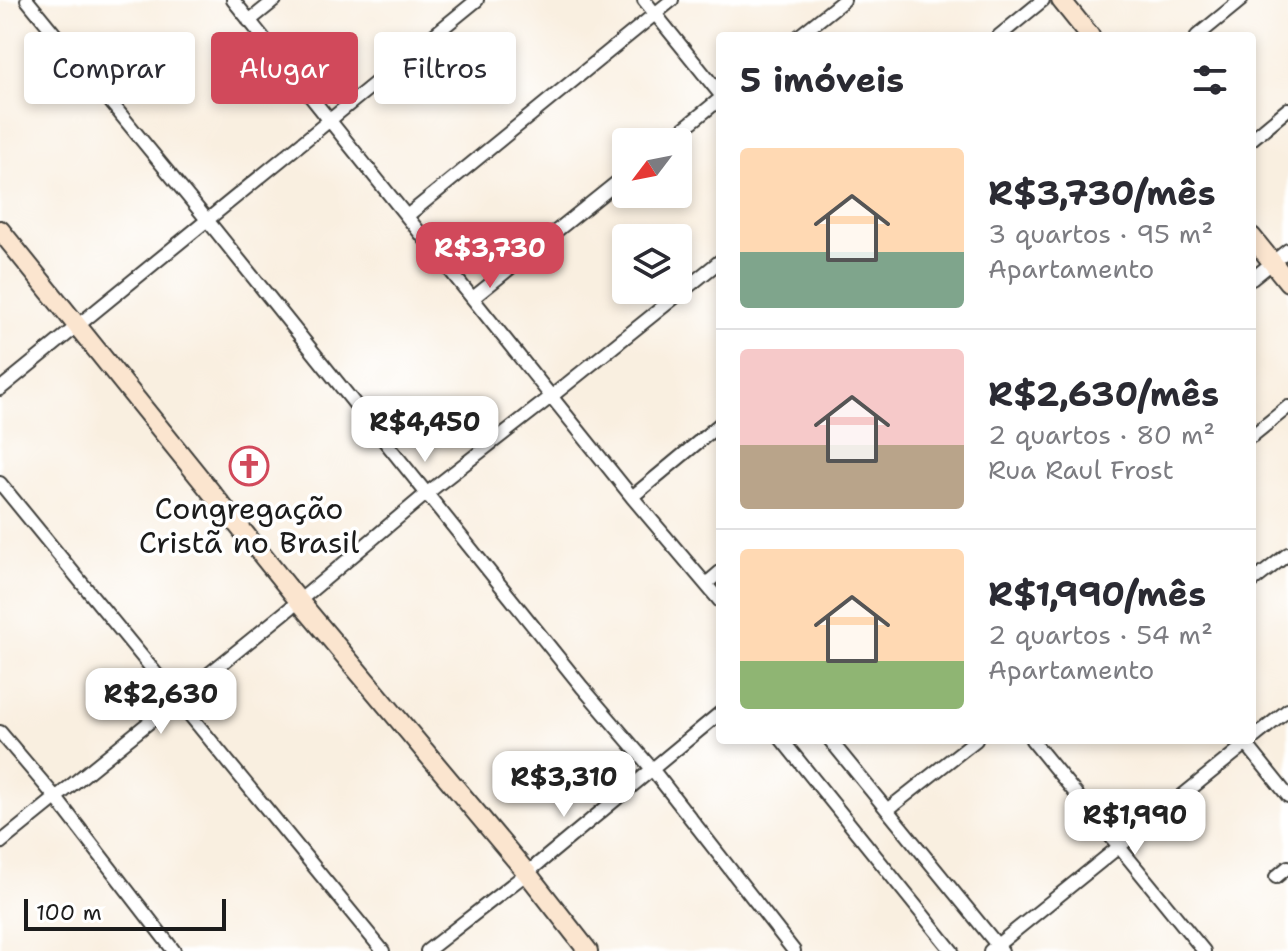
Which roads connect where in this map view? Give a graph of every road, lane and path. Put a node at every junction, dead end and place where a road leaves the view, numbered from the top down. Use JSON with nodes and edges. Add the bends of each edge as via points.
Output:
{"nodes":[{"id":1,"x":27,"y":0,"type":"edge"},
{"id":2,"x":233,"y":0,"type":"edge"},
{"id":3,"x":275,"y":0,"type":"edge"},
{"id":4,"x":477,"y":0,"type":"edge"},
{"id":5,"x":644,"y":0,"type":"edge"},
{"id":6,"x":672,"y":0,"type":"edge"},
{"id":7,"x":844,"y":0,"type":"edge"},
{"id":8,"x":1043,"y":0,"type":"edge"},
{"id":9,"x":1061,"y":0,"type":"edge"},
{"id":10,"x":1241,"y":0,"type":"edge"},
{"id":11,"x":655,"y":14,"type":"junction"},
{"id":12,"x":249,"y":21,"type":"junction"},
{"id":13,"x":804,"y":32,"type":"edge"},
{"id":14,"x":1004,"y":32,"type":"edge"},
{"id":15,"x":1087,"y":32,"type":"edge"},
{"id":16,"x":1202,"y":32,"type":"edge"},
{"id":17,"x":716,"y":92,"type":"edge"},
{"id":18,"x":716,"y":100,"type":"edge"},
{"id":19,"x":1288,"y":109,"type":"edge"},
{"id":20,"x":329,"y":120,"type":"junction"},
{"id":21,"x":683,"y":128,"type":"edge"},
{"id":22,"x":1256,"y":136,"type":"edge"},
{"id":23,"x":612,"y":186,"type":"edge"},
{"id":24,"x":407,"y":216,"type":"junction"},
{"id":25,"x":208,"y":221,"type":"junction"},
{"id":26,"x":0,"y":230,"type":"edge"},
{"id":27,"x":1256,"y":242,"type":"edge"},
{"id":28,"x":1288,"y":250,"type":"edge"},
{"id":29,"x":1273,"y":263,"type":"junction"},
{"id":30,"x":716,"y":264,"type":"edge"},
{"id":31,"x":1256,"y":276,"type":"edge"},
{"id":32,"x":1288,"y":282,"type":"edge"},
{"id":33,"x":473,"y":298,"type":"junction"},
{"id":34,"x":76,"y":327,"type":"junction"},
{"id":35,"x":0,"y":389,"type":"edge"},
{"id":36,"x":552,"y":396,"type":"junction"},
{"id":37,"x":1288,"y":407,"type":"edge"},
{"id":38,"x":716,"y":427,"type":"edge"},
{"id":39,"x":1256,"y":433,"type":"edge"},
{"id":40,"x":0,"y":483,"type":"edge"},
{"id":41,"x":426,"y":494,"type":"junction"},
{"id":42,"x":632,"y":497,"type":"junction"},
{"id":43,"x":1288,"y":554,"type":"edge"},
{"id":44,"x":716,"y":575,"type":"edge"},
{"id":45,"x":1256,"y":579,"type":"edge"},
{"id":46,"x":706,"y":584,"type":"junction"},
{"id":47,"x":716,"y":596,"type":"edge"},
{"id":48,"x":299,"y":601,"type":"junction"},
{"id":49,"x":177,"y":699,"type":"junction"},
{"id":50,"x":1288,"y":710,"type":"edge"},
{"id":51,"x":716,"y":716,"type":"edge"},
{"id":52,"x":0,"y":732,"type":"edge"},
{"id":53,"x":1256,"y":735,"type":"edge"},
{"id":54,"x":785,"y":744,"type":"edge"},
{"id":55,"x":833,"y":744,"type":"edge"},
{"id":56,"x":971,"y":744,"type":"edge"},
{"id":57,"x":1035,"y":744,"type":"edge"},
{"id":58,"x":1244,"y":744,"type":"edge"},
{"id":59,"x":1250,"y":744,"type":"edge"},
{"id":60,"x":652,"y":769,"type":"junction"},
{"id":61,"x":1288,"y":796,"type":"edge"},
{"id":62,"x":56,"y":798,"type":"junction"},
{"id":63,"x":887,"y":810,"type":"junction"},
{"id":64,"x":0,"y":843,"type":"edge"},
{"id":65,"x":1119,"y":847,"type":"junction"},
{"id":66,"x":1288,"y":867,"type":"edge"},
{"id":67,"x":527,"y":873,"type":"junction"},
{"id":68,"x":1276,"y":877,"type":"dead end"},
{"id":69,"x":997,"y":949,"type":"edge"},
{"id":70,"x":174,"y":951,"type":"edge"},
{"id":71,"x":383,"y":951,"type":"edge"},
{"id":72,"x":427,"y":951,"type":"edge"},
{"id":73,"x":588,"y":951,"type":"edge"},
{"id":74,"x":794,"y":951,"type":"edge"},
{"id":75,"x":952,"y":951,"type":"edge"},
{"id":76,"x":1204,"y":951,"type":"edge"}],
"edges":[{"from":1,"to":25,"type":"street"},
{"from":2,"to":12,"type":"street"},
{"from":3,"to":12,"type":"street"},
{"from":4,"to":20,"type":"street"},
{"from":5,"to":11,"type":"street"},
{"from":6,"to":11,"type":"street"},
{"from":7,"to":13,"type":"street"},
{"from":8,"to":14,"type":"street"},
{"from":9,"to":15,"type":"street"},
{"from":10,"to":16,"type":"street"},
{"from":11,"to":17,"type":"street"},
{"from":11,"to":24,"type":"street"},
{"from":12,"to":20,"type":"street"},
{"from":18,"to":21,"type":"street"},
{"from":19,"to":22,"type":"street"},
{"from":20,"to":24,"type":"street"},
{"from":20,"to":25,"type":"street"},
{"from":23,"to":33,"type":"street"},
{"from":24,"to":33,"type":"street"},
{"from":25,"to":34,"type":"street"},
{"from":25,"to":41,"type":"street"},
{"from":26,"to":34,"type":"street"},
{"from":27,"to":29,"type":"street"},
{"from":28,"to":29,"type":"street"},
{"from":29,"to":31,"type":"street"},
{"from":29,"to":32,"type":"street"},
{"from":30,"to":36,"type":"street"},
{"from":33,"to":36,"type":"street"},
{"from":34,"to":35,"type":"street"},
{"from":34,"to":48,"type":"street"},
{"from":36,"to":41,"type":"street"},
{"from":36,"to":42,"type":"street"},
{"from":37,"to":39,"type":"street"},
{"from":38,"to":42,"type":"street"},
{"from":40,"to":49,"type":"street"},
{"from":41,"to":48,"type":"street"},
{"from":41,"to":60,"type":"street"},
{"from":42,"to":46,"type":"street"},
{"from":43,"to":45,"type":"street"},
{"from":44,"to":46,"type":"street"},
{"from":46,"to":47,"type":"street"},
{"from":48,"to":49,"type":"street"},
{"from":48,"to":67,"type":"street"},
{"from":49,"to":62,"type":"street"},
{"from":49,"to":71,"type":"street"},
{"from":50,"to":53,"type":"street"},
{"from":51,"to":60,"type":"street"},
{"from":52,"to":62,"type":"street"},
{"from":54,"to":75,"type":"street"},
{"from":55,"to":63,"type":"street"},
{"from":56,"to":63,"type":"street"},
{"from":57,"to":65,"type":"street"},
{"from":58,"to":65,"type":"street"},
{"from":59,"to":61,"type":"street"},
{"from":60,"to":67,"type":"street"},
{"from":60,"to":74,"type":"street"},
{"from":62,"to":64,"type":"street"},
{"from":62,"to":70,"type":"street"},
{"from":63,"to":69,"type":"street"},
{"from":65,"to":69,"type":"street"},
{"from":65,"to":76,"type":"street"},
{"from":66,"to":68,"type":"street"},
{"from":67,"to":72,"type":"street"},
{"from":67,"to":73,"type":"street"}]}
